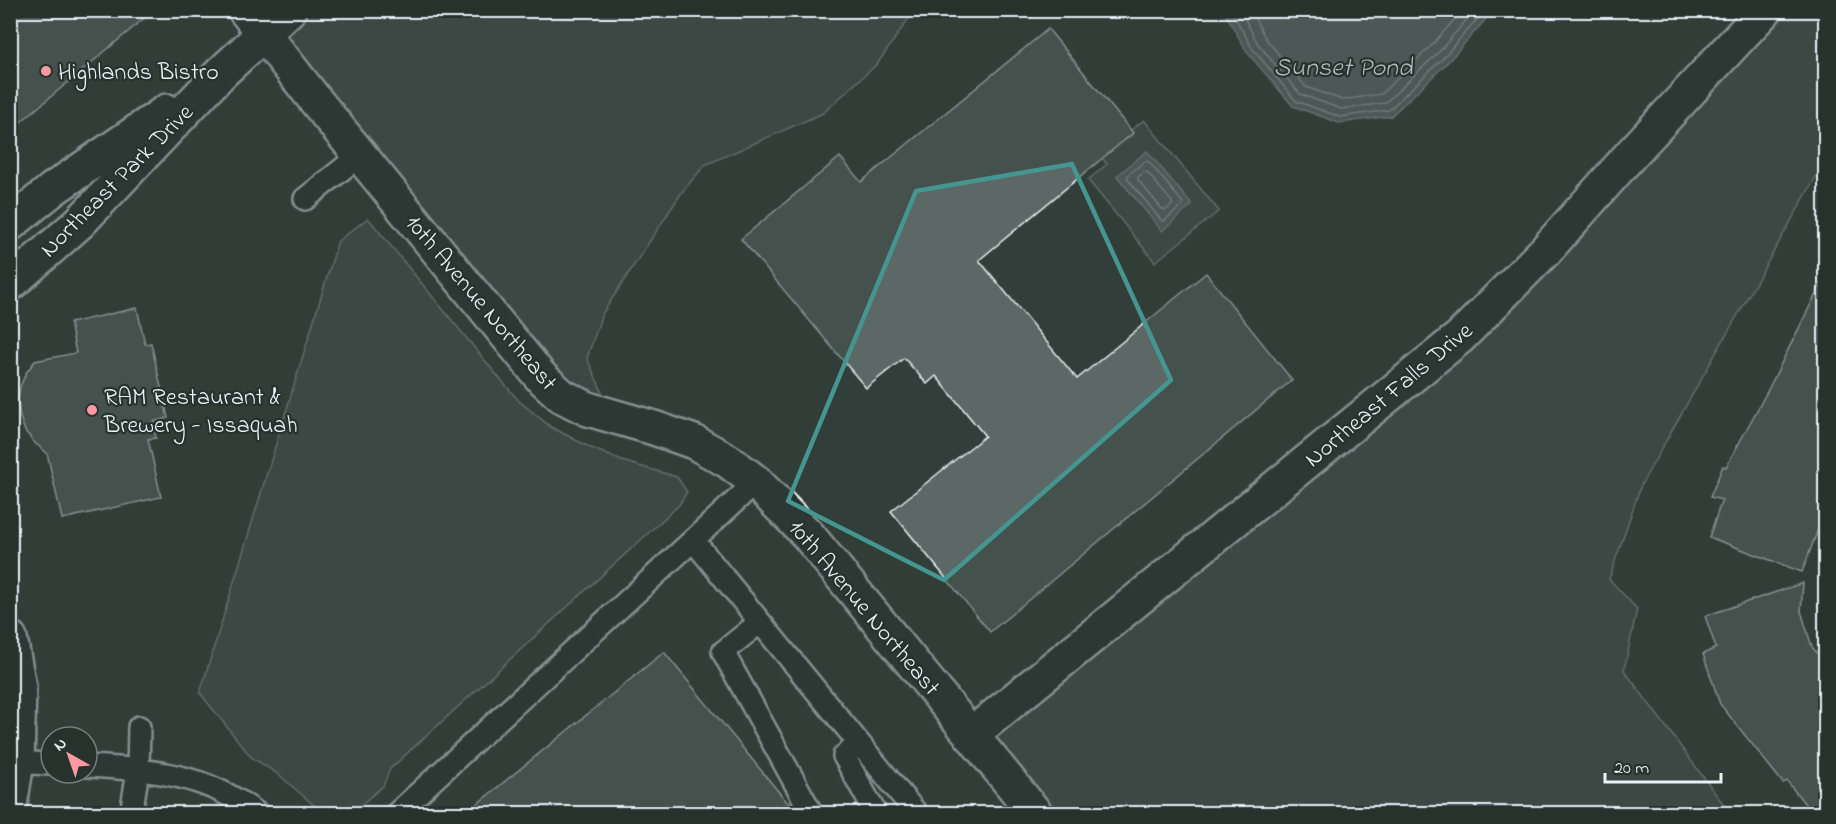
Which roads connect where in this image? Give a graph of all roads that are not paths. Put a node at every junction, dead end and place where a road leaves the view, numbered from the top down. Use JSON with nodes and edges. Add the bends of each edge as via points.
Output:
{"nodes":[{"id":1,"x":289,"y":10,"type":"edge"},
{"id":2,"x":1766,"y":10,"type":"edge"},
{"id":3,"x":255,"y":21,"type":"edge"},
{"id":4,"x":220,"y":74,"type":"junction"},
{"id":5,"x":360,"y":155,"type":"junction"},
{"id":6,"x":305,"y":199,"type":"dead end"},
{"id":7,"x":10,"y":224,"type":"edge"},
{"id":8,"x":10,"y":284,"type":"edge"},
{"id":9,"x":756,"y":482,"type":"junction"},
{"id":10,"x":693,"y":540,"type":"junction"},
{"id":11,"x":760,"y":622,"type":"junction"},
{"id":12,"x":10,"y":638,"type":"edge"},
{"id":13,"x":139,"y":727,"type":"dead end"},
{"id":14,"x":971,"y":735,"type":"junction"},
{"id":15,"x":859,"y":743,"type":"junction"},
{"id":16,"x":14,"y":762,"type":"edge"},
{"id":17,"x":39,"y":763,"type":"edge"},
{"id":18,"x":99,"y":767,"type":"edge"},
{"id":19,"x":138,"y":770,"type":"junction"},
{"id":20,"x":10,"y":805,"type":"edge"},
{"id":21,"x":811,"y":812,"type":"dead end"},
{"id":22,"x":131,"y":813,"type":"edge"},
{"id":23,"x":258,"y":813,"type":"edge"},
{"id":24,"x":396,"y":813,"type":"edge"},
{"id":25,"x":876,"y":813,"type":"edge"},
{"id":26,"x":917,"y":813,"type":"edge"},
{"id":27,"x":1036,"y":813,"type":"edge"}],
"edges":[{"from":1,"to":3,"type":"street","name":"Northeast Park Drive"},
{"from":2,"to":14,"type":"street","name":"Northeast Falls Drive","via":[[1546,250],[1460,337]]},
{"from":3,"to":4,"type":"street","name":"Northeast Park Drive"},
{"from":3,"to":5,"type":"street","name":"10th Avenue Northeast"},
{"from":4,"to":7,"type":"street","name":"Northeast Park Drive","via":[[53,189]]},
{"from":4,"to":8,"type":"street","name":"Northeast Park Drive","via":[[80,222]]},
{"from":5,"to":6,"type":"lane"},
{"from":5,"to":9,"type":"street","name":"10th Avenue Northeast","via":[[561,396],[588,409],[694,442]]},
{"from":9,"to":10,"type":"lane"},
{"from":9,"to":14,"type":"street","name":"10th Avenue Northeast","via":[[808,535]]},
{"from":10,"to":11,"type":"lane"},
{"from":10,"to":24,"type":"lane"},
{"from":11,"to":15,"type":"lane"},
{"from":11,"to":21,"type":"lane","via":[[723,652]]},
{"from":12,"to":16,"type":"street","via":[[19,687]]},
{"from":13,"to":19,"type":"lane"},
{"from":14,"to":27,"type":"street","name":"10th Avenue Northeast"},
{"from":15,"to":25,"type":"lane","via":[[844,756]]},
{"from":15,"to":26,"type":"lane"},
{"from":16,"to":17,"type":"lane"},
{"from":16,"to":20,"type":"street"},
{"from":18,"to":19,"type":"lane"},
{"from":19,"to":22,"type":"lane"},
{"from":19,"to":23,"type":"lane","via":[[216,787]]}]}
